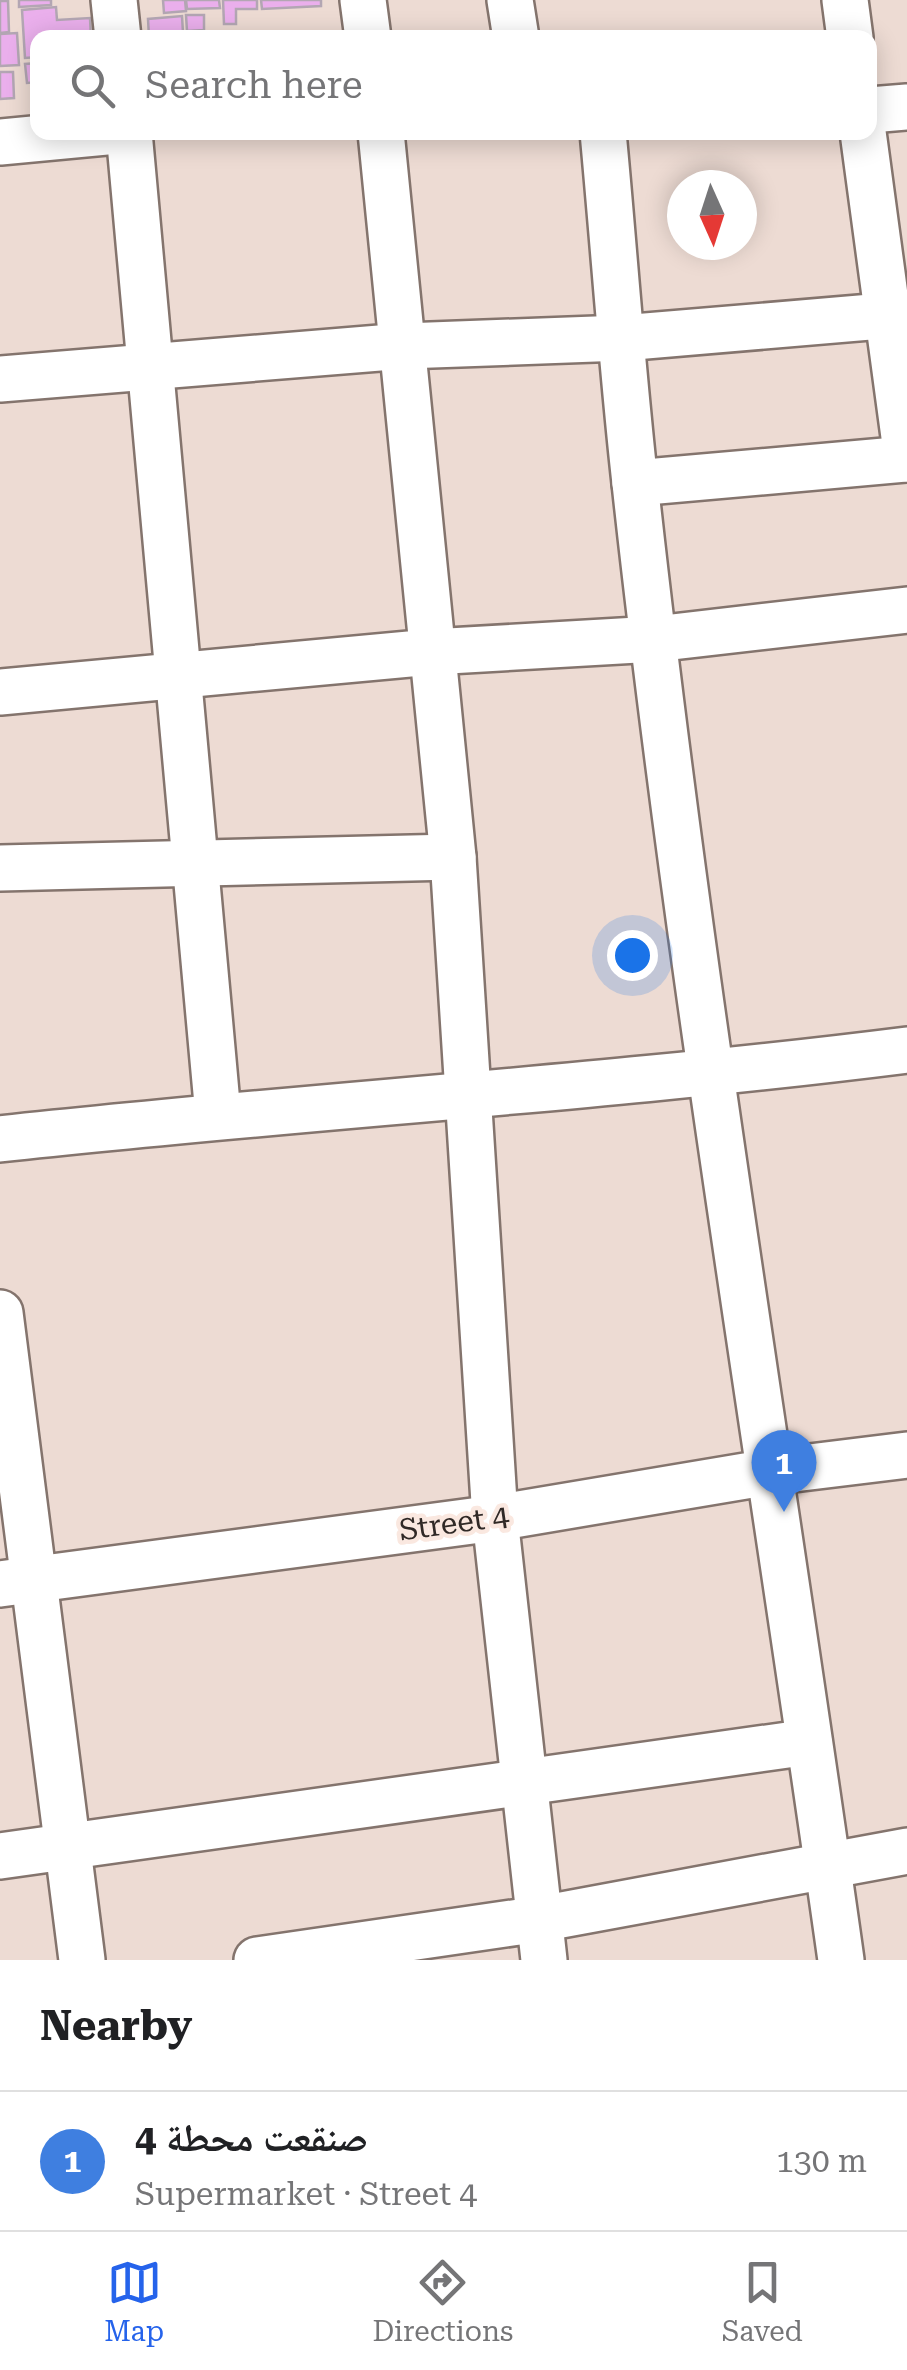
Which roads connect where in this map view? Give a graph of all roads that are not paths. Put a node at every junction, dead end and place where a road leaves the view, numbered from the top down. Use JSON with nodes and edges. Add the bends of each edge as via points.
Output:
{"nodes":[{"id":1,"x":114,"y":0,"type":"edge"},
{"id":2,"x":363,"y":0,"type":"edge"},
{"id":3,"x":510,"y":0,"type":"edge"},
{"id":4,"x":845,"y":0,"type":"edge"},
{"id":5,"x":117,"y":30,"type":"edge"},
{"id":6,"x":367,"y":30,"type":"edge"},
{"id":7,"x":515,"y":30,"type":"edge"},
{"id":8,"x":849,"y":30,"type":"edge"},
{"id":9,"x":907,"y":108,"type":"edge"},
{"id":10,"x":877,"y":110,"type":"edge"},
{"id":11,"x":30,"y":139,"type":"edge"},
{"id":12,"x":130,"y":140,"type":"edge"},
{"id":13,"x":382,"y":140,"type":"edge"},
{"id":14,"x":604,"y":140,"type":"edge"},
{"id":15,"x":865,"y":140,"type":"edge"},
{"id":16,"x":0,"y":142,"type":"edge"},
{"id":17,"x":898,"y":315,"type":"edge"},
{"id":18,"x":622,"y":338,"type":"junction"},
{"id":19,"x":404,"y":346,"type":"junction"},
{"id":20,"x":150,"y":369,"type":"junction"},
{"id":21,"x":0,"y":378,"type":"edge"},
{"id":22,"x":907,"y":459,"type":"edge"},
{"id":23,"x":634,"y":482,"type":"junction"},
{"id":24,"x":907,"y":610,"type":"edge"},
{"id":25,"x":654,"y":639,"type":"junction"},
{"id":26,"x":431,"y":652,"type":"junction"},
{"id":27,"x":175,"y":676,"type":"junction"},
{"id":28,"x":0,"y":692,"type":"edge"},
{"id":29,"x":453,"y":857,"type":"junction"},
{"id":30,"x":196,"y":862,"type":"junction"},
{"id":31,"x":0,"y":868,"type":"edge"},
{"id":32,"x":907,"y":1050,"type":"edge"},
{"id":33,"x":712,"y":1074,"type":"junction"},
{"id":34,"x":468,"y":1092,"type":"junction"},
{"id":35,"x":218,"y":1115,"type":"junction"},
{"id":36,"x":0,"y":1139,"type":"edge"},
{"id":37,"x":0,"y":1313,"type":"edge"},
{"id":38,"x":3,"y":1364,"type":"edge"},
{"id":39,"x":907,"y":1455,"type":"edge"},
{"id":40,"x":769,"y":1472,"type":"junction"},
{"id":41,"x":495,"y":1518,"type":"junction"},
{"id":42,"x":18,"y":1582,"type":"edge"},
{"id":43,"x":808,"y":1742,"type":"junction"},
{"id":44,"x":526,"y":1780,"type":"junction"},
{"id":45,"x":67,"y":1844,"type":"junction"},
{"id":46,"x":907,"y":1851,"type":"edge"},
{"id":47,"x":0,"y":1856,"type":"edge"},
{"id":48,"x":828,"y":1863,"type":"junction"},
{"id":49,"x":542,"y":1940,"type":"edge"},
{"id":50,"x":82,"y":1960,"type":"edge"},
{"id":51,"x":257,"y":1960,"type":"edge"},
{"id":52,"x":841,"y":1960,"type":"edge"}],
"edges":[{"from":1,"to":5,"type":"street"},
{"from":2,"to":6,"type":"street"},
{"from":3,"to":7,"type":"street"},
{"from":4,"to":8,"type":"street"},
{"from":9,"to":10,"type":"street"},
{"from":11,"to":16,"type":"street"},
{"from":12,"to":20,"type":"street"},
{"from":13,"to":19,"type":"street"},
{"from":14,"to":18,"type":"street"},
{"from":15,"to":17,"type":"street"},
{"from":17,"to":18,"type":"street"},
{"from":17,"to":22,"type":"street"},
{"from":18,"to":19,"type":"street"},
{"from":18,"to":23,"type":"street"},
{"from":19,"to":20,"type":"street"},
{"from":19,"to":26,"type":"street"},
{"from":20,"to":21,"type":"street"},
{"from":20,"to":27,"type":"street"},
{"from":22,"to":23,"type":"street"},
{"from":23,"to":25,"type":"street"},
{"from":24,"to":25,"type":"street"},
{"from":25,"to":26,"type":"street"},
{"from":25,"to":33,"type":"street"},
{"from":26,"to":27,"type":"street"},
{"from":26,"to":29,"type":"street"},
{"from":27,"to":28,"type":"street"},
{"from":27,"to":30,"type":"street"},
{"from":29,"to":30,"type":"street"},
{"from":29,"to":34,"type":"street"},
{"from":30,"to":31,"type":"street"},
{"from":30,"to":35,"type":"street"},
{"from":32,"to":33,"type":"street"},
{"from":33,"to":34,"type":"street"},
{"from":33,"to":40,"type":"street"},
{"from":34,"to":35,"type":"street"},
{"from":34,"to":41,"type":"street"},
{"from":35,"to":36,"type":"street"},
{"from":37,"to":38,"type":"street"},
{"from":38,"to":42,"type":"street"},
{"from":39,"to":40,"type":"street","name":"Street 4"},
{"from":40,"to":41,"type":"street","name":"Street 4"},
{"from":40,"to":43,"type":"street"},
{"from":41,"to":42,"type":"street","name":"Street 4"},
{"from":41,"to":44,"type":"street"},
{"from":42,"to":45,"type":"street"},
{"from":43,"to":44,"type":"street"},
{"from":43,"to":48,"type":"street"},
{"from":44,"to":45,"type":"street"},
{"from":44,"to":49,"type":"street"},
{"from":45,"to":47,"type":"street"},
{"from":45,"to":50,"type":"street"},
{"from":46,"to":48,"type":"street"},
{"from":48,"to":49,"type":"street"},
{"from":48,"to":52,"type":"street"},
{"from":49,"to":51,"type":"street"}]}
